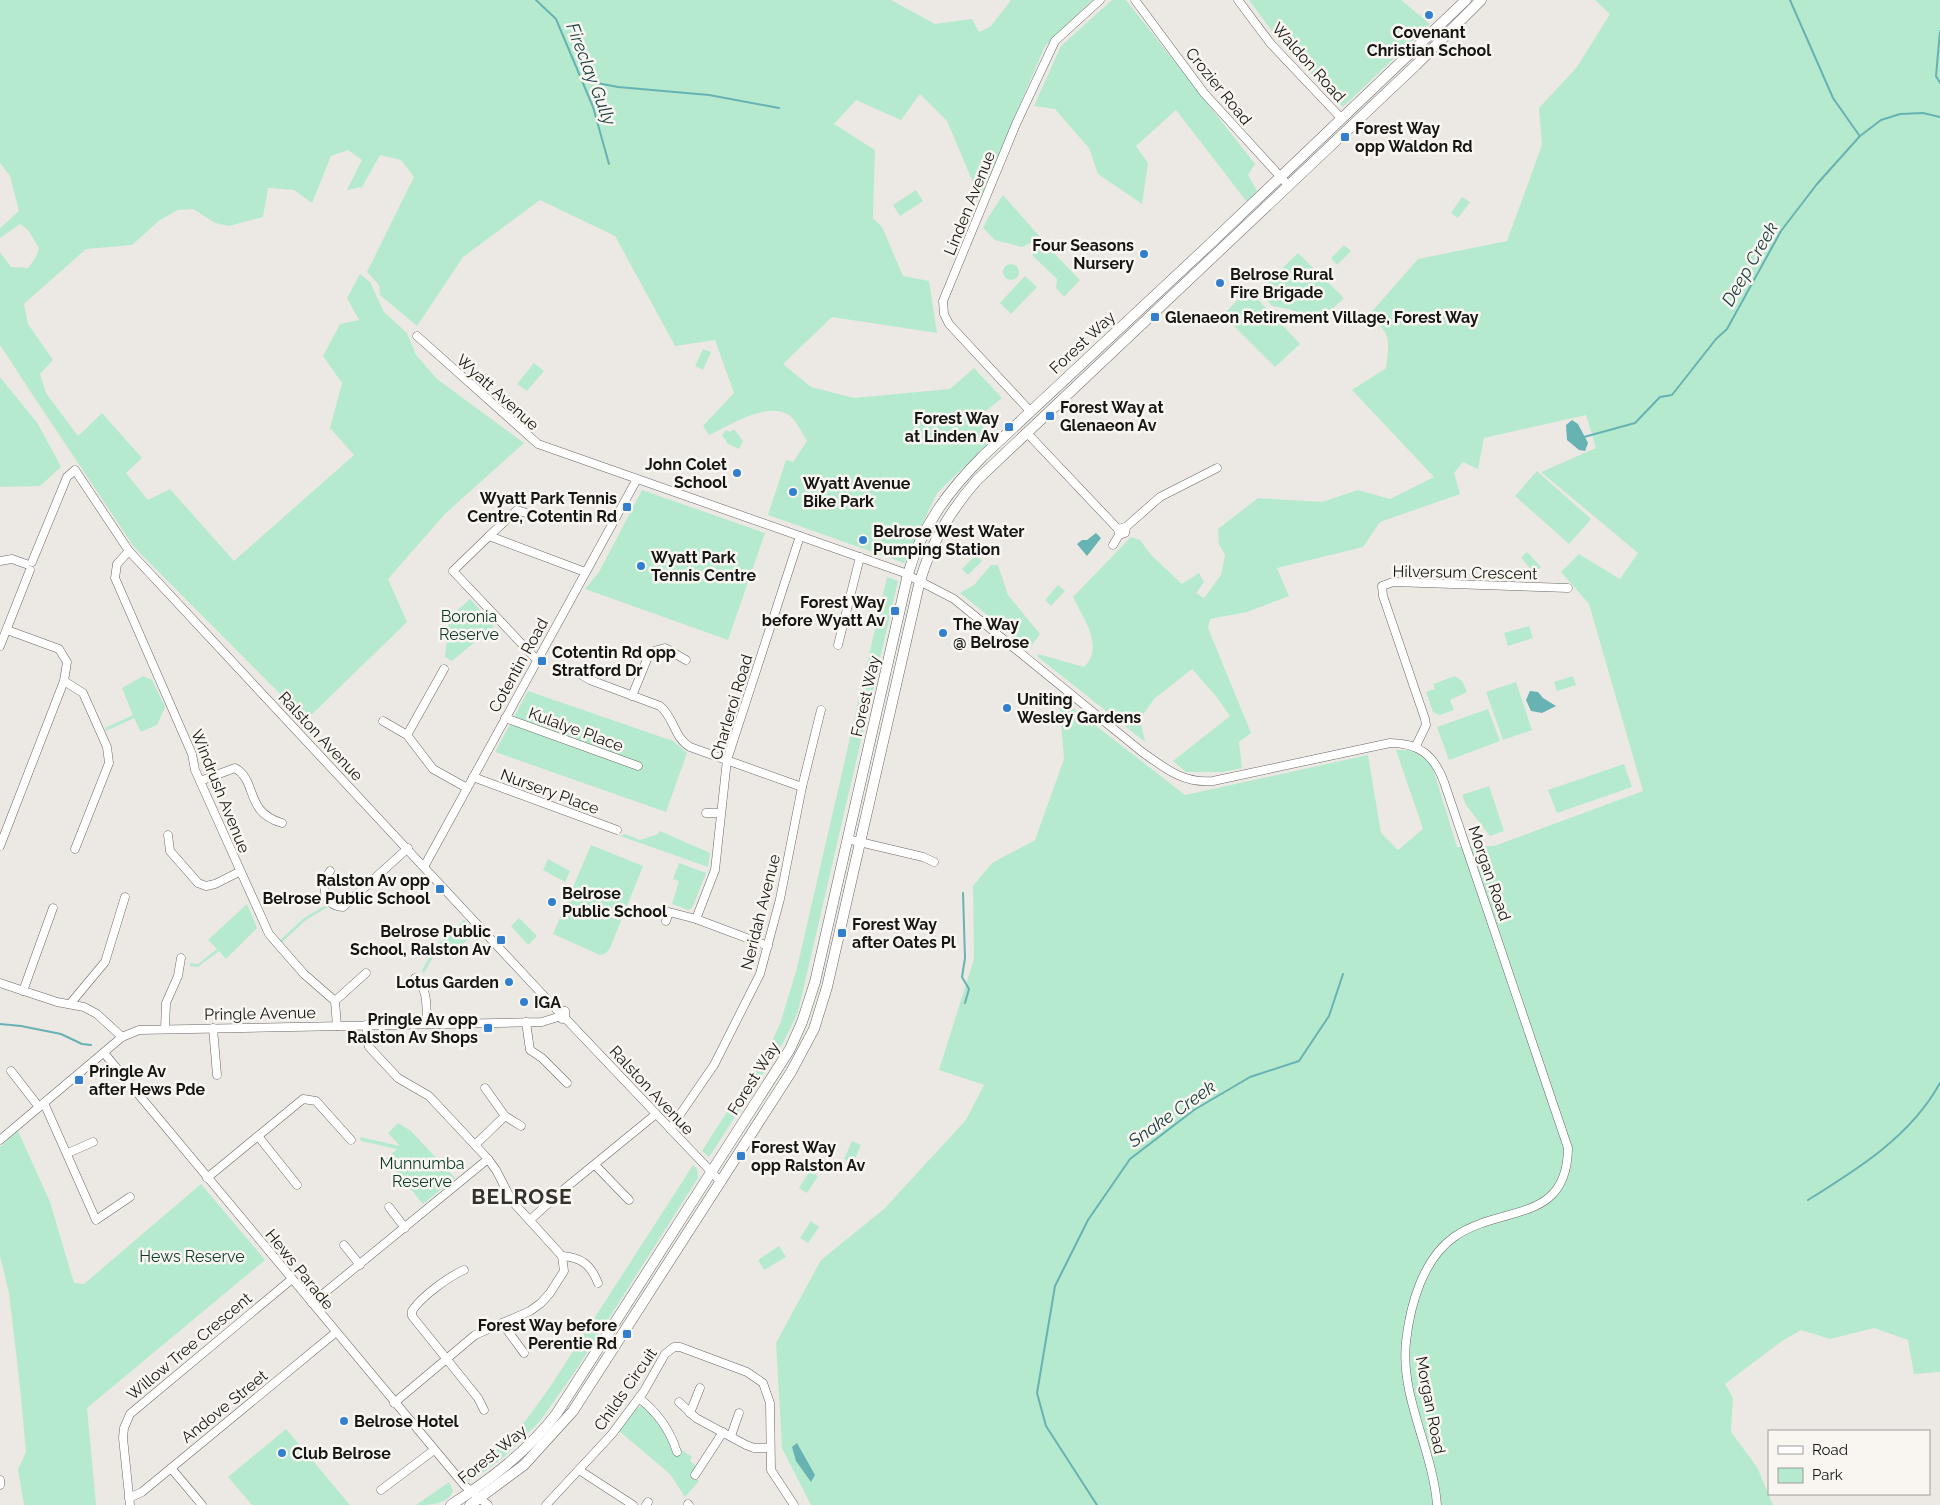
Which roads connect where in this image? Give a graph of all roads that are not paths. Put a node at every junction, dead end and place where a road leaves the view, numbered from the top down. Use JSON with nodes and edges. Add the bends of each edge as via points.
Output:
{"nodes":[{"id":1,"x":1100,"y":0,"type":"edge"},
{"id":2,"x":1135,"y":0,"type":"edge"},
{"id":3,"x":1238,"y":0,"type":"edge"},
{"id":4,"x":1466,"y":0,"type":"edge"},
{"id":5,"x":1481,"y":0,"type":"edge"},
{"id":6,"x":1342,"y":118,"type":"junction"},
{"id":7,"x":1281,"y":177,"type":"junction"},
{"id":8,"x":1288,"y":185,"type":"junction"},
{"id":9,"x":417,"y":336,"type":"dead end"},
{"id":10,"x":1058,"y":385,"type":"junction"},
{"id":11,"x":1030,"y":411,"type":"junction"},
{"id":12,"x":1027,"y":433,"type":"junction"},
{"id":13,"x":983,"y":456,"type":"junction"},
{"id":14,"x":1217,"y":468,"type":"dead end"},
{"id":15,"x":636,"y":479,"type":"junction"},
{"id":16,"x":532,"y":515,"type":"dead end"},
{"id":17,"x":1121,"y":530,"type":"junction"},
{"id":18,"x":489,"y":536,"type":"junction"},
{"id":19,"x":800,"y":536,"type":"junction"},
{"id":20,"x":1113,"y":545,"type":"dead end"},
{"id":21,"x":129,"y":551,"type":"junction"},
{"id":22,"x":860,"y":557,"type":"junction"},
{"id":23,"x":0,"y":561,"type":"edge"},
{"id":24,"x":29,"y":565,"type":"junction"},
{"id":25,"x":585,"y":572,"type":"junction"},
{"id":26,"x":908,"y":574,"type":"junction"},
{"id":27,"x":920,"y":579,"type":"junction"},
{"id":28,"x":1568,"y":588,"type":"dead end"},
{"id":29,"x":7,"y":630,"type":"junction"},
{"id":30,"x":838,"y":644,"type":"dead end"},
{"id":31,"x":0,"y":646,"type":"edge"},
{"id":32,"x":537,"y":660,"type":"junction"},
{"id":33,"x":686,"y":660,"type":"dead end"},
{"id":34,"x":444,"y":669,"type":"dead end"},
{"id":35,"x":580,"y":674,"type":"dead end"},
{"id":36,"x":64,"y":681,"type":"junction"},
{"id":37,"x":632,"y":696,"type":"junction"},
{"id":38,"x":821,"y":710,"type":"dead end"},
{"id":39,"x":505,"y":718,"type":"junction"},
{"id":40,"x":383,"y":721,"type":"dead end"},
{"id":41,"x":407,"y":735,"type":"junction"},
{"id":42,"x":1416,"y":746,"type":"junction"},
{"id":43,"x":727,"y":760,"type":"junction"},
{"id":44,"x":638,"y":766,"type":"dead end"},
{"id":45,"x":473,"y":777,"type":"junction"},
{"id":46,"x":200,"y":781,"type":"junction"},
{"id":47,"x":802,"y":787,"type":"junction"},
{"id":48,"x":467,"y":788,"type":"junction"},
{"id":49,"x":706,"y":813,"type":"dead end"},
{"id":50,"x":720,"y":813,"type":"junction"},
{"id":51,"x":282,"y":823,"type":"dead end"},
{"id":52,"x":618,"y":830,"type":"dead end"},
{"id":53,"x":168,"y":836,"type":"dead end"},
{"id":54,"x":847,"y":839,"type":"junction"},
{"id":55,"x":860,"y":842,"type":"junction"},
{"id":56,"x":0,"y":846,"type":"edge"},
{"id":57,"x":408,"y":848,"type":"junction"},
{"id":58,"x":75,"y":849,"type":"dead end"},
{"id":59,"x":934,"y":862,"type":"dead end"},
{"id":60,"x":425,"y":865,"type":"junction"},
{"id":61,"x":330,"y":871,"type":"dead end"},
{"id":62,"x":239,"y":872,"type":"junction"},
{"id":63,"x":126,"y":897,"type":"dead end"},
{"id":64,"x":53,"y":908,"type":"dead end"},
{"id":65,"x":696,"y":919,"type":"junction"},
{"id":66,"x":666,"y":921,"type":"dead end"},
{"id":67,"x":768,"y":946,"type":"junction"},
{"id":68,"x":181,"y":958,"type":"dead end"},
{"id":69,"x":366,"y":973,"type":"dead end"},
{"id":70,"x":416,"y":978,"type":"dead end"},
{"id":71,"x":0,"y":983,"type":"edge"},
{"id":72,"x":23,"y":991,"type":"junction"},
{"id":73,"x":334,"y":1001,"type":"junction"},
{"id":74,"x":70,"y":1004,"type":"junction"},
{"id":75,"x":560,"y":1015,"type":"junction"},
{"id":76,"x":526,"y":1022,"type":"junction"},
{"id":77,"x":427,"y":1024,"type":"junction"},
{"id":78,"x":366,"y":1025,"type":"junction"},
{"id":79,"x":337,"y":1026,"type":"junction"},
{"id":80,"x":213,"y":1028,"type":"junction"},
{"id":81,"x":165,"y":1029,"type":"junction"},
{"id":82,"x":122,"y":1038,"type":"junction"},
{"id":83,"x":104,"y":1053,"type":"junction"},
{"id":84,"x":11,"y":1071,"type":"dead end"},
{"id":85,"x":217,"y":1075,"type":"dead end"},
{"id":86,"x":567,"y":1083,"type":"dead end"},
{"id":87,"x":485,"y":1088,"type":"dead end"},
{"id":88,"x":42,"y":1105,"type":"junction"},
{"id":89,"x":656,"y":1114,"type":"junction"},
{"id":90,"x":505,"y":1116,"type":"junction"},
{"id":91,"x":521,"y":1126,"type":"dead end"},
{"id":92,"x":670,"y":1129,"type":"junction"},
{"id":93,"x":258,"y":1136,"type":"junction"},
{"id":94,"x":0,"y":1140,"type":"edge"},
{"id":95,"x":350,"y":1140,"type":"dead end"},
{"id":96,"x":93,"y":1142,"type":"dead end"},
{"id":97,"x":475,"y":1145,"type":"junction"},
{"id":98,"x":68,"y":1153,"type":"junction"},
{"id":99,"x":488,"y":1159,"type":"junction"},
{"id":100,"x":595,"y":1165,"type":"junction"},
{"id":101,"x":712,"y":1173,"type":"junction"},
{"id":102,"x":207,"y":1178,"type":"junction"},
{"id":103,"x":720,"y":1181,"type":"junction"},
{"id":104,"x":298,"y":1185,"type":"dead end"},
{"id":105,"x":130,"y":1197,"type":"dead end"},
{"id":106,"x":629,"y":1200,"type":"dead end"},
{"id":107,"x":389,"y":1208,"type":"dead end"},
{"id":108,"x":530,"y":1220,"type":"junction"},
{"id":109,"x":405,"y":1228,"type":"junction"},
{"id":110,"x":344,"y":1245,"type":"dead end"},
{"id":111,"x":562,"y":1256,"type":"junction"},
{"id":112,"x":360,"y":1265,"type":"junction"},
{"id":113,"x":464,"y":1270,"type":"dead end"},
{"id":114,"x":292,"y":1279,"type":"junction"},
{"id":115,"x":598,"y":1282,"type":"dead end"},
{"id":116,"x":312,"y":1303,"type":"junction"},
{"id":117,"x":502,"y":1323,"type":"junction"},
{"id":118,"x":335,"y":1333,"type":"junction"},
{"id":119,"x":524,"y":1353,"type":"dead end"},
{"id":120,"x":446,"y":1360,"type":"junction"},
{"id":121,"x":700,"y":1388,"type":"dead end"},
{"id":122,"x":639,"y":1398,"type":"junction"},
{"id":123,"x":680,"y":1402,"type":"dead end"},
{"id":124,"x":394,"y":1403,"type":"junction"},
{"id":125,"x":484,"y":1410,"type":"dead end"},
{"id":126,"x":690,"y":1413,"type":"junction"},
{"id":127,"x":739,"y":1413,"type":"dead end"},
{"id":128,"x":723,"y":1432,"type":"junction"},
{"id":129,"x":732,"y":1436,"type":"junction"},
{"id":130,"x":770,"y":1448,"type":"junction"},
{"id":131,"x":434,"y":1450,"type":"junction"},
{"id":132,"x":677,"y":1452,"type":"dead end"},
{"id":133,"x":171,"y":1468,"type":"junction"},
{"id":134,"x":580,"y":1470,"type":"junction"},
{"id":135,"x":695,"y":1474,"type":"dead end"},
{"id":136,"x":0,"y":1480,"type":"edge"},
{"id":137,"x":0,"y":1485,"type":"edge"},
{"id":138,"x":381,"y":1490,"type":"dead end"},
{"id":139,"x":470,"y":1492,"type":"junction"},
{"id":140,"x":479,"y":1498,"type":"junction"},
{"id":141,"x":129,"y":1501,"type":"edge"},
{"id":142,"x":549,"y":1504,"type":"edge"},
{"id":143,"x":202,"y":1505,"type":"edge"},
{"id":144,"x":451,"y":1505,"type":"edge"},
{"id":145,"x":470,"y":1505,"type":"edge"},
{"id":146,"x":488,"y":1505,"type":"edge"},
{"id":147,"x":633,"y":1505,"type":"edge"},
{"id":148,"x":794,"y":1505,"type":"edge"},
{"id":149,"x":1437,"y":1505,"type":"edge"}],
"edges":[{"from":1,"to":11,"type":"street","name":"Linden Avenue","via":[[1055,41],[1016,124],[943,301],[949,324]]},
{"from":2,"to":7,"type":"street","name":"Crozier Road","via":[[1204,93]]},
{"from":3,"to":6,"type":"street","name":"Waldon Road","via":[[1272,44]]},
{"from":4,"to":6,"type":"main road","name":"Forest Way"},
{"from":5,"to":8,"type":"main road","name":"Forest Way"},
{"from":6,"to":7,"type":"main road","name":"Forest Way"},
{"from":7,"to":8,"type":"street","name":"Crozier Road"},
{"from":7,"to":10,"type":"main road","name":"Forest Way"},
{"from":8,"to":12,"type":"main road","name":"Forest Way"},
{"from":9,"to":15,"type":"street","name":"Wyatt Avenue","via":[[538,444]]},
{"from":10,"to":11,"type":"main road","name":"Forest Way"},
{"from":10,"to":12,"type":"main road","via":[[1027,423]]},
{"from":11,"to":13,"type":"main road","name":"Forest Way"},
{"from":12,"to":13,"type":"main road","via":[[1014,433],[994,451]]},
{"from":12,"to":17,"type":"street"},
{"from":12,"to":27,"type":"main road","name":"Forest Way","via":[[977,480],[956,506],[940,531]]},
{"from":13,"to":26,"type":"main road","name":"Forest Way","via":[[938,507],[918,545]]},
{"from":14,"to":17,"type":"street","via":[[1160,497]]},
{"from":15,"to":19,"type":"street","name":"Wyatt Avenue"},
{"from":15,"to":25,"type":"street","name":"Cotentin Road"},
{"from":16,"to":18,"type":"street","via":[[517,510]]},
{"from":17,"to":20,"type":"street"},
{"from":18,"to":25,"type":"street"},
{"from":18,"to":32,"type":"street","via":[[454,571]]},
{"from":19,"to":22,"type":"street","name":"Wyatt Avenue"},
{"from":19,"to":43,"type":"street","name":"Charleroi Road"},
{"from":21,"to":24,"type":"street","name":"Ralston Avenue","via":[[75,470],[67,477]]},
{"from":21,"to":46,"type":"street","name":"Windrush Avenue","via":[[117,564],[115,578],[192,754]]},
{"from":21,"to":57,"type":"street","name":"Ralston Avenue"},
{"from":22,"to":26,"type":"street","name":"Wyatt Avenue"},
{"from":22,"to":30,"type":"street"},
{"from":23,"to":24,"type":"street","via":[[12,559]]},
{"from":24,"to":29,"type":"street"},
{"from":25,"to":32,"type":"street","name":"Cotentin Road"},
{"from":26,"to":27,"type":"street"},
{"from":26,"to":54,"type":"main road","name":"Forest Way"},
{"from":27,"to":42,"type":"street","via":[[954,599],[1142,752],[1186,780],[1213,781],[1390,742]]},
{"from":27,"to":55,"type":"main road","name":"Forest Way"},
{"from":28,"to":42,"type":"street","name":"Hilversum Crescent","via":[[1393,582],[1382,586],[1382,596],[1426,725]]},
{"from":29,"to":31,"type":"street"},
{"from":29,"to":36,"type":"street","via":[[59,649],[67,662]]},
{"from":32,"to":39,"type":"street","name":"Cotentin Road"},
{"from":33,"to":37,"type":"street","via":[[665,648],[650,652]]},
{"from":34,"to":41,"type":"street"},
{"from":35,"to":37,"type":"street"},
{"from":36,"to":56,"type":"street"},
{"from":36,"to":58,"type":"street","via":[[83,693],[107,747],[109,763]]},
{"from":37,"to":43,"type":"street","via":[[664,710],[686,745]]},
{"from":38,"to":47,"type":"street","name":"Neridah Avenue"},
{"from":39,"to":44,"type":"street","name":"Kulalye Place"},
{"from":39,"to":45,"type":"street","name":"Cotentin Road"},
{"from":40,"to":41,"type":"street"},
{"from":41,"to":48,"type":"street","via":[[433,769]]},
{"from":42,"to":149,"type":"street","name":"Morgan Road","via":[[1432,758],[1442,776],[1568,1148],[1567,1171],[1559,1189],[1551,1197],[1454,1237],[1437,1254],[1424,1276],[1408,1328],[1406,1358]]},
{"from":43,"to":47,"type":"street"},
{"from":43,"to":50,"type":"street","name":"Charleroi Road"},
{"from":45,"to":48,"type":"street","name":"Cotentin Road"},
{"from":45,"to":52,"type":"street","name":"Nursery Place"},
{"from":46,"to":51,"type":"street","via":[[235,768],[242,774],[260,811],[268,819]]},
{"from":46,"to":62,"type":"street","name":"Windrush Avenue"},
{"from":47,"to":67,"type":"street","name":"Neridah Avenue"},
{"from":48,"to":60,"type":"street","name":"Cotentin Road"},
{"from":49,"to":50,"type":"street"},
{"from":50,"to":65,"type":"street","name":"Charleroi Road","via":[[715,870]]},
{"from":53,"to":62,"type":"street","via":[[170,851],[198,882],[206,886],[215,884]]},
{"from":54,"to":55,"type":"street"},
{"from":54,"to":101,"type":"main road","name":"Forest Way","via":[[813,989],[802,1022],[790,1049]]},
{"from":55,"to":59,"type":"street"},
{"from":55,"to":103,"type":"main road","name":"Forest Way","via":[[827,988],[814,1029],[791,1072]]},
{"from":57,"to":60,"type":"street","name":"Ralston Avenue"},
{"from":57,"to":61,"type":"street","via":[[343,906],[332,903],[324,892]]},
{"from":60,"to":75,"type":"street","name":"Ralston Avenue"},
{"from":62,"to":73,"type":"street","name":"Windrush Avenue","via":[[269,934],[304,974]]},
{"from":63,"to":74,"type":"street","via":[[105,962]]},
{"from":64,"to":72,"type":"street"},
{"from":65,"to":66,"type":"street","via":[[669,912]]},
{"from":65,"to":67,"type":"street"},
{"from":67,"to":92,"type":"street","name":"Neridah Avenue","via":[[760,974],[714,1066]]},
{"from":68,"to":81,"type":"street","via":[[178,976],[166,1004]]},
{"from":69,"to":73,"type":"street"},
{"from":70,"to":77,"type":"street","via":[[426,995]]},
{"from":71,"to":72,"type":"street"},
{"from":72,"to":74,"type":"street"},
{"from":73,"to":79,"type":"street"},
{"from":74,"to":82,"type":"street","via":[[97,1014]]},
{"from":75,"to":76,"type":"street","name":"Pringle Avenue","via":[[548,1021]]},
{"from":75,"to":89,"type":"street","name":"Ralston Avenue"},
{"from":76,"to":77,"type":"street","name":"Pringle Avenue"},
{"from":76,"to":86,"type":"street","via":[[530,1050]]},
{"from":77,"to":78,"type":"street","name":"Pringle Avenue"},
{"from":78,"to":79,"type":"street","name":"Pringle Avenue"},
{"from":78,"to":97,"type":"street","via":[[369,1047],[398,1078],[429,1096]]},
{"from":79,"to":80,"type":"street","name":"Pringle Avenue"},
{"from":80,"to":81,"type":"street","name":"Pringle Avenue"},
{"from":80,"to":85,"type":"street"},
{"from":81,"to":82,"type":"street","name":"Pringle Avenue","via":[[139,1030]]},
{"from":82,"to":83,"type":"street","name":"Pringle Avenue"},
{"from":83,"to":88,"type":"street","name":"Pringle Avenue"},
{"from":83,"to":102,"type":"street","name":"Hews Parade"},
{"from":84,"to":88,"type":"street"},
{"from":87,"to":90,"type":"street"},
{"from":88,"to":94,"type":"street","name":"Pringle Avenue"},
{"from":88,"to":98,"type":"street"},
{"from":89,"to":92,"type":"street","name":"Ralston Avenue"},
{"from":89,"to":100,"type":"street"},
{"from":90,"to":91,"type":"street"},
{"from":90,"to":97,"type":"street"},
{"from":92,"to":101,"type":"street","name":"Ralston Avenue"},
{"from":93,"to":95,"type":"street","via":[[304,1099],[310,1098]]},
{"from":93,"to":102,"type":"street"},
{"from":93,"to":104,"type":"street"},
{"from":96,"to":98,"type":"street"},
{"from":97,"to":99,"type":"street"},
{"from":98,"to":105,"type":"street","via":[[96,1220]]},
{"from":99,"to":108,"type":"street","via":[[512,1201]]},
{"from":99,"to":109,"type":"street"},
{"from":100,"to":106,"type":"street"},
{"from":100,"to":108,"type":"street"},
{"from":101,"to":103,"type":"street","name":"Ralston Avenue"},
{"from":101,"to":139,"type":"main road","name":"Forest Way","via":[[558,1412],[515,1458]]},
{"from":102,"to":114,"type":"street","name":"Hews Parade"},
{"from":103,"to":140,"type":"main road","name":"Forest Way","via":[[566,1420],[524,1465]]},
{"from":107,"to":109,"type":"street"},
{"from":108,"to":111,"type":"street"},
{"from":109,"to":112,"type":"street"},
{"from":110,"to":112,"type":"street"},
{"from":111,"to":115,"type":"street","via":[[576,1257],[587,1264]]},
{"from":111,"to":117,"type":"street","via":[[564,1271],[550,1293],[530,1311]]},
{"from":112,"to":116,"type":"street"},
{"from":113,"to":120,"type":"street","via":[[453,1275],[412,1311],[414,1321]]},
{"from":114,"to":116,"type":"street","name":"Hews Parade"},
{"from":114,"to":141,"type":"street","name":"Willow Tree Crescent","via":[[130,1414],[123,1438]]},
{"from":116,"to":118,"type":"street","name":"Hews Parade"},
{"from":117,"to":119,"type":"street"},
{"from":117,"to":120,"type":"street","via":[[475,1335]]},
{"from":118,"to":124,"type":"street","name":"Hews Parade"},
{"from":118,"to":133,"type":"street","name":"Andove Street"},
{"from":120,"to":124,"type":"street"},
{"from":120,"to":125,"type":"street"},
{"from":121,"to":126,"type":"street"},
{"from":122,"to":130,"type":"street","name":"Childs Circuit","via":[[665,1354],[674,1347],[747,1372],[763,1382],[769,1394]]},
{"from":122,"to":132,"type":"street","via":[[653,1409]]},
{"from":122,"to":134,"type":"street","name":"Childs Circuit"},
{"from":123,"to":126,"type":"street"},
{"from":124,"to":131,"type":"street","name":"Hews Parade"},
{"from":126,"to":128,"type":"street"},
{"from":127,"to":129,"type":"street"},
{"from":128,"to":129,"type":"street"},
{"from":128,"to":135,"type":"street"},
{"from":129,"to":130,"type":"street","via":[[754,1448]]},
{"from":130,"to":148,"type":"street","name":"Childs Circuit","via":[[771,1470]]},
{"from":131,"to":138,"type":"street"},
{"from":131,"to":139,"type":"street","name":"Hews Parade"},
{"from":133,"to":141,"type":"street","name":"Andove Street"},
{"from":133,"to":143,"type":"street"},
{"from":134,"to":142,"type":"street","name":"Childs Circuit"},
{"from":134,"to":147,"type":"street"},
{"from":136,"to":137,"type":"street"},
{"from":139,"to":140,"type":"street","name":"Hews Parade"},
{"from":139,"to":144,"type":"main road","name":"Forest Way"},
{"from":140,"to":145,"type":"main road","name":"Forest Way"},
{"from":140,"to":146,"type":"street","name":"Hews Parade"}]}
